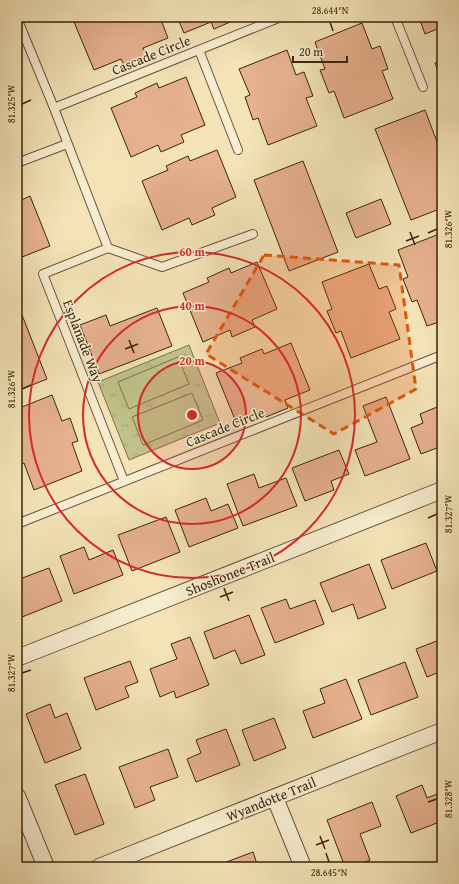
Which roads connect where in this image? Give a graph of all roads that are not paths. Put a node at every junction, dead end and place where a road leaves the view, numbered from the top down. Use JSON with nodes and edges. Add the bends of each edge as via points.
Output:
{"nodes":[{"id":1,"x":281,"y":17,"type":"edge"},
{"id":2,"x":395,"y":17,"type":"edge"},
{"id":3,"x":17,"y":18,"type":"edge"},
{"id":4,"x":199,"y":50,"type":"junction"},
{"id":5,"x":423,"y":87,"type":"dead end"},
{"id":6,"x":54,"y":108,"type":"junction"},
{"id":7,"x":67,"y":144,"type":"junction"},
{"id":8,"x":238,"y":150,"type":"dead end"},
{"id":9,"x":17,"y":163,"type":"edge"},
{"id":10,"x":253,"y":234,"type":"dead end"},
{"id":11,"x":108,"y":248,"type":"junction"},
{"id":12,"x":442,"y":354,"type":"edge"},
{"id":13,"x":124,"y":481,"type":"junction"},
{"id":14,"x":442,"y":490,"type":"edge"},
{"id":15,"x":17,"y":524,"type":"edge"},
{"id":16,"x":17,"y":658,"type":"edge"},
{"id":17,"x":442,"y":731,"type":"edge"},
{"id":18,"x":17,"y":796,"type":"edge"},
{"id":19,"x":275,"y":798,"type":"junction"},
{"id":20,"x":46,"y":867,"type":"edge"},
{"id":21,"x":100,"y":867,"type":"edge"},
{"id":22,"x":303,"y":867,"type":"edge"}],
"edges":[{"from":1,"to":4,"type":"lane","name":"Cascade Circle"},
{"from":2,"to":5,"type":"lane"},
{"from":3,"to":6,"type":"lane"},
{"from":4,"to":6,"type":"lane","name":"Cascade Circle"},
{"from":4,"to":8,"type":"lane"},
{"from":6,"to":7,"type":"lane"},
{"from":7,"to":9,"type":"lane"},
{"from":7,"to":11,"type":"lane"},
{"from":10,"to":11,"type":"lane","via":[[162,267]]},
{"from":11,"to":13,"type":"lane","name":"Esplanade Way","via":[[44,274]]},
{"from":12,"to":13,"type":"lane","name":"Cascade Circle"},
{"from":13,"to":15,"type":"lane","name":"Cascade Circle"},
{"from":14,"to":16,"type":"street","name":"Shoshonee Trail"},
{"from":17,"to":19,"type":"street","name":"Wyandotte Trail"},
{"from":18,"to":20,"type":"street"},
{"from":19,"to":21,"type":"street","name":"Wyandotte Trail"},
{"from":19,"to":22,"type":"street"}]}
